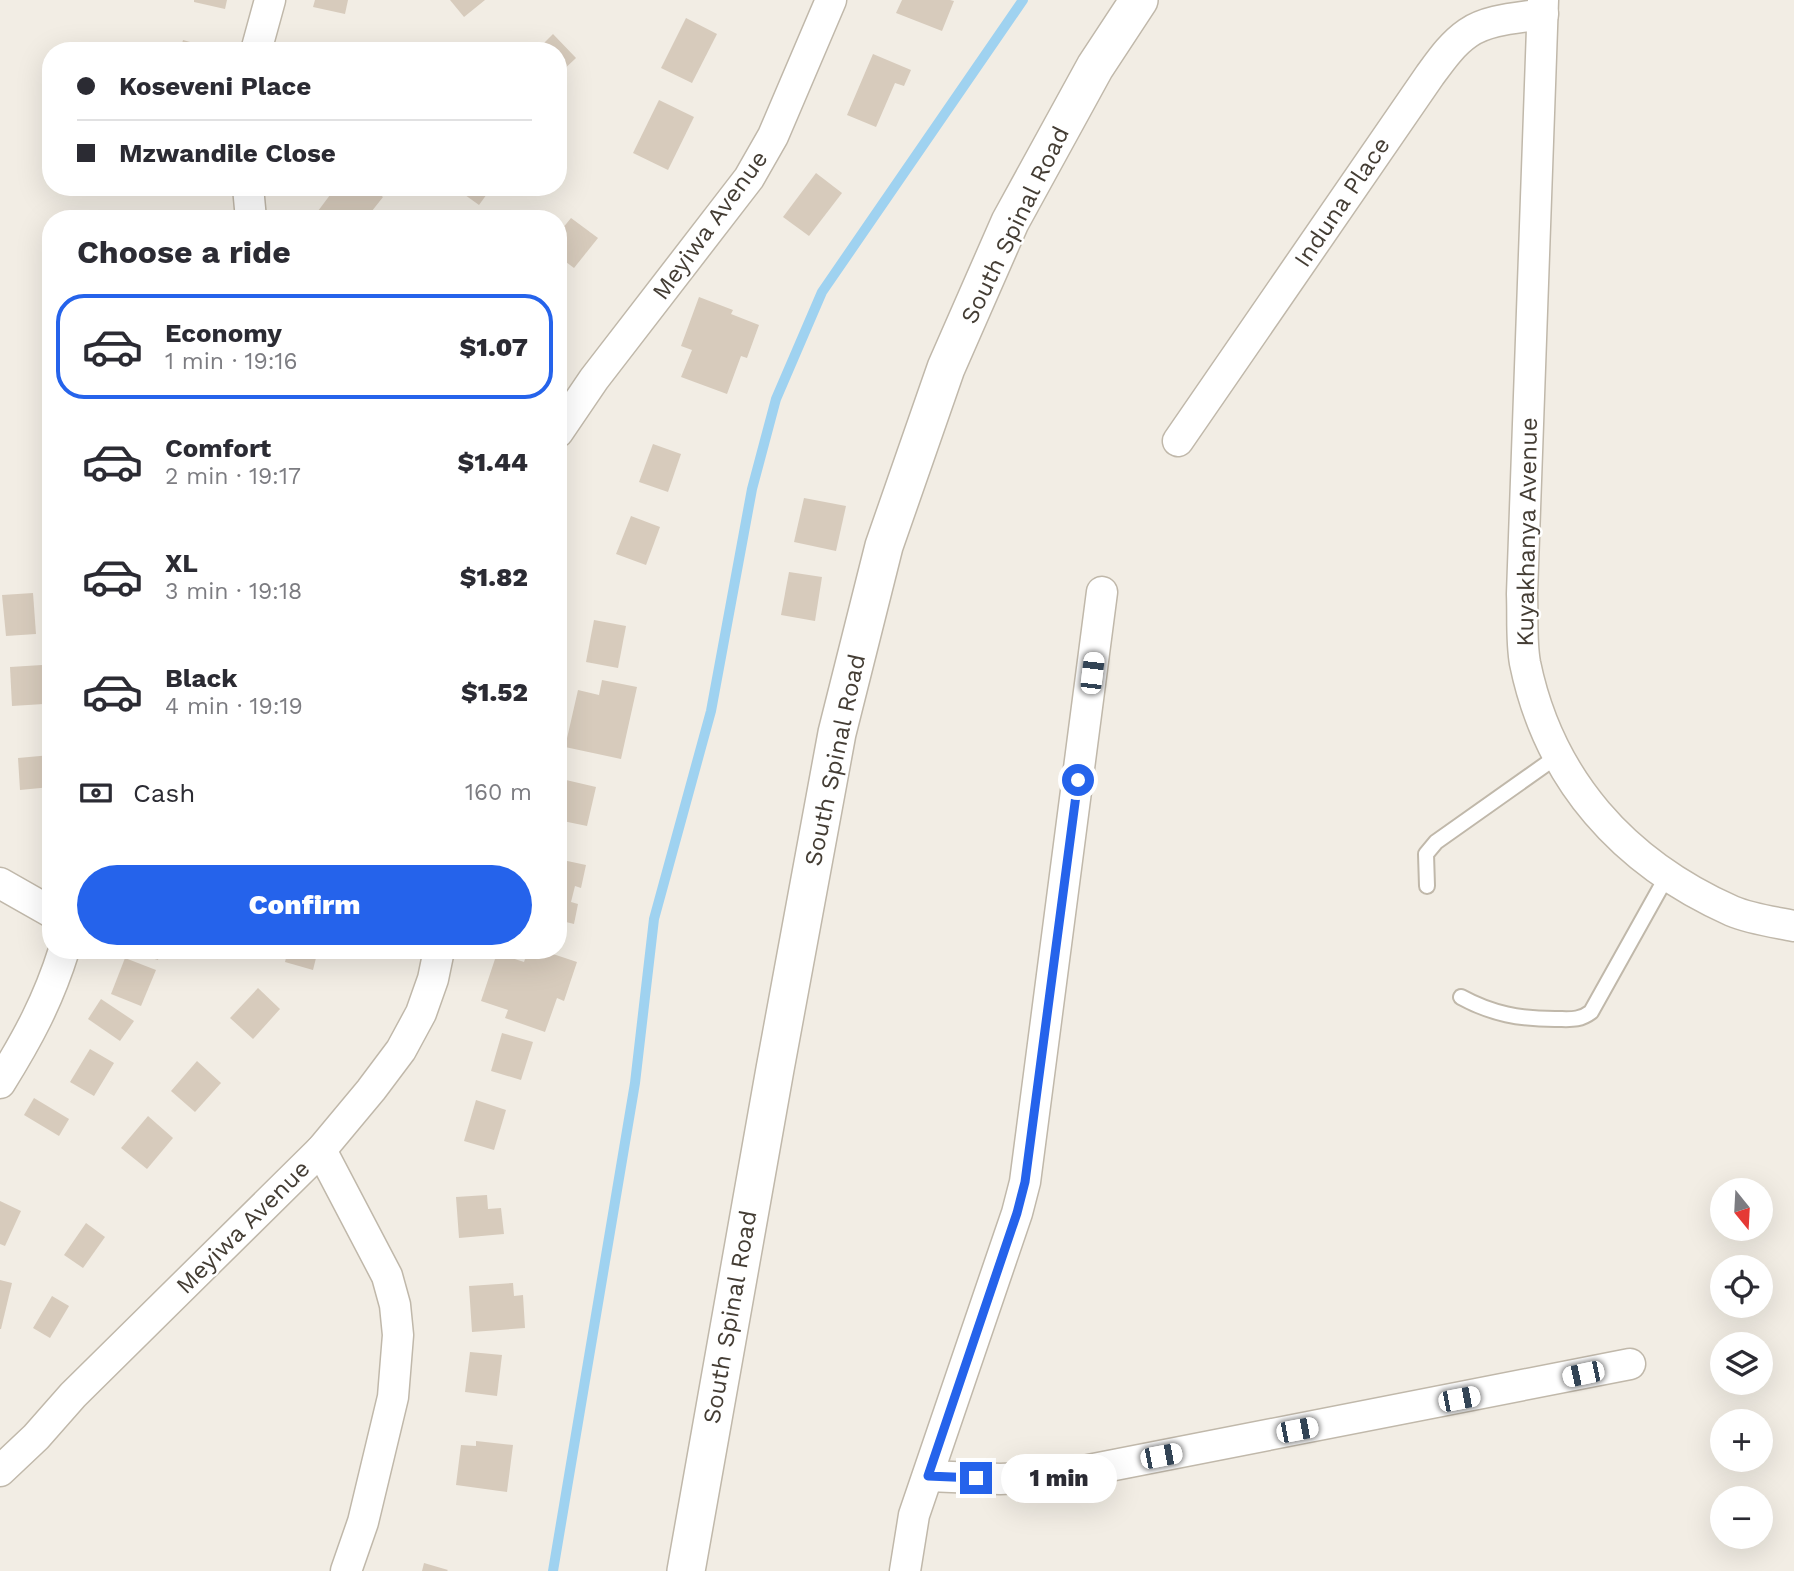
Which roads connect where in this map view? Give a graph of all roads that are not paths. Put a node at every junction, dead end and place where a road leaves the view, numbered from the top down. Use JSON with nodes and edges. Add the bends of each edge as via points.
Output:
{"nodes":[{"id":1,"x":270,"y":0,"type":"edge"},
{"id":2,"x":831,"y":0,"type":"edge"},
{"id":3,"x":1139,"y":0,"type":"edge"},
{"id":4,"x":1543,"y":7,"type":"edge"},
{"id":5,"x":258,"y":42,"type":"edge"},
{"id":6,"x":567,"y":419,"type":"edge"},
{"id":7,"x":1178,"y":441,"type":"dead end"},
{"id":8,"x":1102,"y":593,"type":"dead end"},
{"id":9,"x":1559,"y":755,"type":"junction"},
{"id":10,"x":1667,"y":876,"type":"junction"},
{"id":11,"x":0,"y":883,"type":"edge"},
{"id":12,"x":1427,"y":886,"type":"dead end"},
{"id":13,"x":42,"y":907,"type":"edge"},
{"id":14,"x":1794,"y":926,"type":"edge"},
{"id":15,"x":61,"y":959,"type":"edge"},
{"id":16,"x":437,"y":959,"type":"edge"},
{"id":17,"x":1461,"y":997,"type":"dead end"},
{"id":18,"x":0,"y":1083,"type":"edge"},
{"id":19,"x":321,"y":1150,"type":"junction"},
{"id":20,"x":1630,"y":1364,"type":"dead end"},
{"id":21,"x":0,"y":1471,"type":"edge"},
{"id":22,"x":928,"y":1476,"type":"junction"},
{"id":23,"x":346,"y":1571,"type":"edge"},
{"id":24,"x":687,"y":1571,"type":"edge"},
{"id":25,"x":905,"y":1571,"type":"edge"}],
"edges":[{"from":1,"to":5,"type":"street"},
{"from":2,"to":6,"type":"street","name":"Meyiwa Avenue","via":[[773,136],[749,178]]},
{"from":3,"to":24,"type":"street","name":"South Spinal Road","via":[[1094,67],[1010,222],[946,368],[884,546],[837,733]]},
{"from":4,"to":7,"type":"street","name":"Induna Place","via":[[1469,32],[1452,47]]},
{"from":4,"to":9,"type":"street","name":"Kuyakhanya Avenue","via":[[1522,594],[1525,661],[1539,712]]},
{"from":8,"to":22,"type":"street","via":[[1025,1182]]},
{"from":9,"to":10,"type":"street","name":"Kuyakhanya Avenue","via":[[1602,821]]},
{"from":9,"to":12,"type":"lane","via":[[1436,842],[1426,854]]},
{"from":10,"to":14,"type":"street","name":"Kuyakhanya Avenue","via":[[1734,912]]},
{"from":10,"to":17,"type":"lane","via":[[1591,1012],[1581,1020],[1503,1015]]},
{"from":11,"to":13,"type":"street"},
{"from":15,"to":18,"type":"street","via":[[29,1038]]},
{"from":16,"to":19,"type":"street","name":"Meyiwa Avenue","via":[[421,1013],[401,1050]]},
{"from":19,"to":21,"type":"street","name":"Meyiwa Avenue"},
{"from":19,"to":23,"type":"street","via":[[387,1276],[398,1335],[393,1397],[363,1522]]},
{"from":20,"to":22,"type":"street","via":[[1053,1477]]},
{"from":22,"to":25,"type":"street","via":[[914,1515]]}]}
